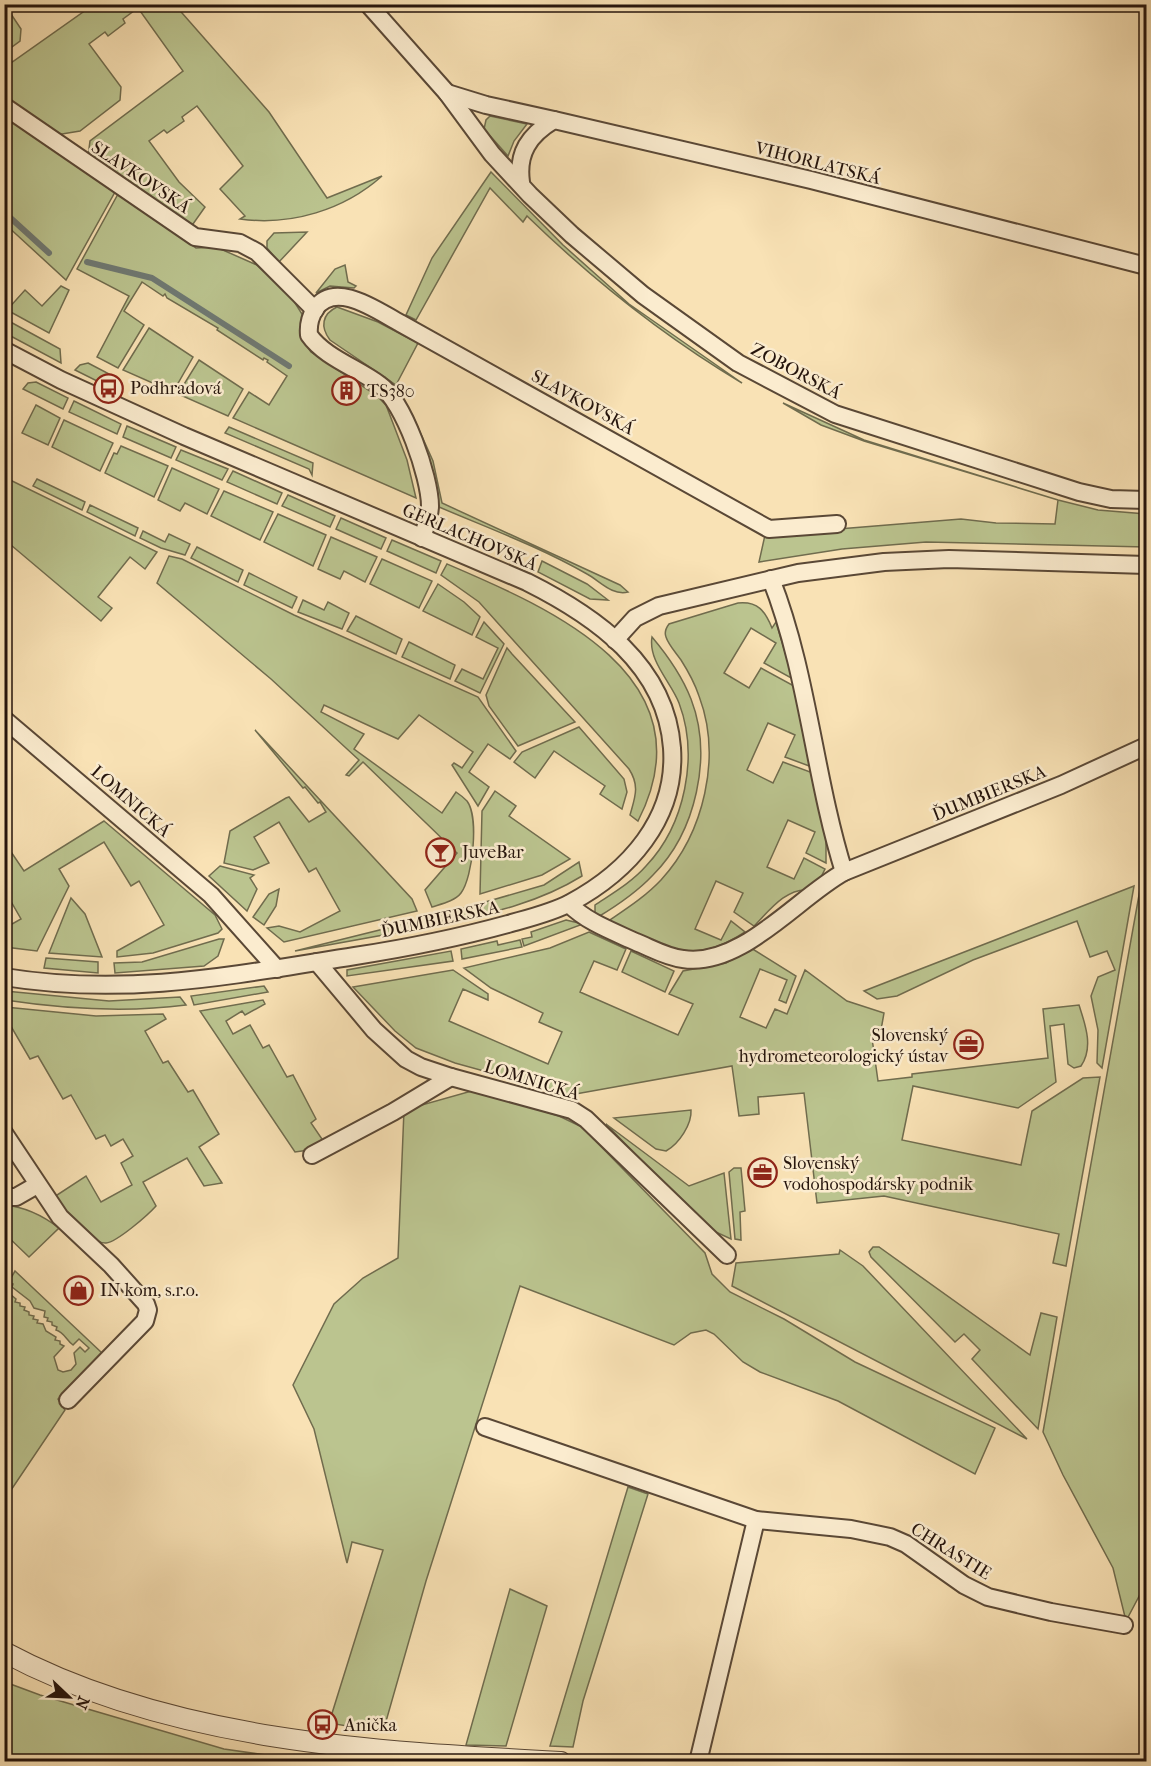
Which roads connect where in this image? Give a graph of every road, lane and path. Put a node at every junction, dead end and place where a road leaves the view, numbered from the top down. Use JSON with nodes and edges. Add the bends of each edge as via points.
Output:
{"nodes":[{"id":1,"x":368,"y":4,"type":"edge"},
{"id":2,"x":447,"y":93,"type":"junction"},
{"id":3,"x":4,"y":106,"type":"edge"},
{"id":4,"x":554,"y":120,"type":"junction"},
{"id":5,"x":520,"y":182,"type":"junction"},
{"id":6,"x":1146,"y":266,"type":"edge"},
{"id":7,"x":315,"y":310,"type":"junction"},
{"id":8,"x":4,"y":350,"type":"edge"},
{"id":9,"x":1146,"y":500,"type":"edge"},
{"id":10,"x":837,"y":524,"type":"dead end"},
{"id":11,"x":423,"y":538,"type":"junction"},
{"id":12,"x":1146,"y":565,"type":"edge"},
{"id":13,"x":771,"y":579,"type":"junction"},
{"id":14,"x":615,"y":640,"type":"junction"},
{"id":15,"x":4,"y":719,"type":"edge"},
{"id":16,"x":1146,"y":746,"type":"edge"},
{"id":17,"x":844,"y":872,"type":"junction"},
{"id":18,"x":569,"y":904,"type":"junction"},
{"id":19,"x":317,"y":962,"type":"junction"},
{"id":20,"x":277,"y":969,"type":"junction"},
{"id":21,"x":4,"y":977,"type":"edge"},
{"id":22,"x":451,"y":1077,"type":"junction"},
{"id":23,"x":4,"y":1133,"type":"edge"},
{"id":24,"x":312,"y":1155,"type":"dead end"},
{"id":25,"x":37,"y":1185,"type":"junction"},
{"id":26,"x":4,"y":1197,"type":"edge"},
{"id":27,"x":727,"y":1255,"type":"dead end"},
{"id":28,"x":68,"y":1400,"type":"dead end"},
{"id":29,"x":485,"y":1427,"type":"dead end"},
{"id":30,"x":756,"y":1520,"type":"junction"},
{"id":31,"x":1124,"y":1625,"type":"dead end"},
{"id":32,"x":4,"y":1652,"type":"edge"},
{"id":33,"x":561,"y":1761,"type":"edge"},
{"id":34,"x":698,"y":1761,"type":"edge"}],
"edges":[{"from":1,"to":2,"type":"street"},
{"from":2,"to":4,"type":"street","name":"VIHORLATSKÁ"},
{"from":2,"to":5,"type":"street","name":"ZOBORSKÁ","via":[[492,154]]},
{"from":3,"to":7,"type":"street","name":"SLAVKOVSKÁ","via":[[195,237],[240,243],[257,252]]},
{"from":4,"to":5,"type":"street","via":[[535,132],[526,144],[520,159]]},
{"from":4,"to":6,"type":"street","name":"VIHORLATSKÁ","via":[[811,180]]},
{"from":5,"to":9,"type":"street","name":"ZOBORSKÁ","via":[[572,235],[683,325],[738,363],[835,414],[1079,492],[1111,499]]},
{"from":7,"to":10,"type":"street","name":"SLAVKOVSKÁ","via":[[337,296],[354,299],[769,529]]},
{"from":7,"to":11,"type":"street","via":[[308,328],[313,341],[393,397],[425,480],[430,508]]},
{"from":8,"to":11,"type":"street","name":"GERLACHOVSKÁ","via":[[104,400]]},
{"from":11,"to":14,"type":"street","name":"GERLACHOVSKÁ","via":[[567,602]]},
{"from":12,"to":13,"type":"street","via":[[949,559],[830,568]]},
{"from":13,"to":14,"type":"street","via":[[653,609],[636,618]]},
{"from":13,"to":17,"type":"street"},
{"from":14,"to":18,"type":"street","name":"GERLACHOVSKÁ","via":[[640,664],[662,700],[671,735],[671,773],[661,812],[644,846],[605,881]]},
{"from":15,"to":20,"type":"street","name":"LOMNICKÁ","via":[[211,895]]},
{"from":16,"to":17,"type":"street","name":"ĎUMBIERSKA","via":[[1061,786]]},
{"from":17,"to":18,"type":"street","name":"ĎUMBIERSKA","via":[[765,931],[722,953],[693,960],[665,955],[596,923]]},
{"from":18,"to":19,"type":"street","name":"ĎUMBIERSKA","via":[[437,943]]},
{"from":19,"to":20,"type":"street","name":"ĎUMBIERSKA"},
{"from":19,"to":22,"type":"street","name":"LOMNICKÁ","via":[[391,1047],[421,1067]]},
{"from":20,"to":21,"type":"street","name":"ĎUMBIERSKA","via":[[106,987]]},
{"from":22,"to":24,"type":"street"},
{"from":22,"to":27,"type":"street","name":"LOMNICKÁ","via":[[580,1115]]},
{"from":23,"to":25,"type":"street"},
{"from":25,"to":26,"type":"street","via":[[16,1197]]},
{"from":25,"to":28,"type":"street","via":[[60,1217],[111,1265],[148,1310],[145,1321]]},
{"from":29,"to":30,"type":"street","name":"CHRASTIE"},
{"from":30,"to":31,"type":"street","name":"CHRASTIE","via":[[891,1537],[988,1597]]},
{"from":30,"to":34,"type":"street"},
{"from":32,"to":33,"type":"street","via":[[67,1683],[120,1703],[235,1728],[408,1752]]}]}
